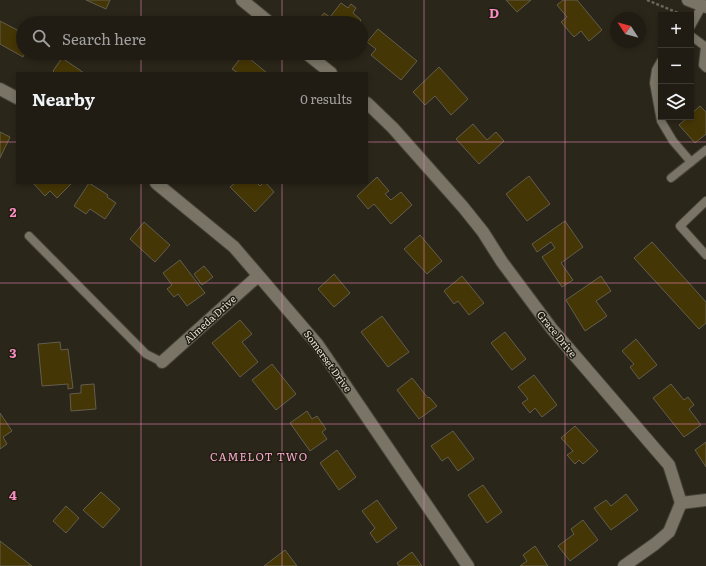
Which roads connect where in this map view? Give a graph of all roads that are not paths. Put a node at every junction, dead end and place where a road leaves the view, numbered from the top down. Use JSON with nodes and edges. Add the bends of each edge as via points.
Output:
{"nodes":[{"id":1,"x":242,"y":0,"type":"edge"},
{"id":2,"x":688,"y":0,"type":"edge"},
{"id":3,"x":704,"y":7,"type":"edge"},
{"id":4,"x":261,"y":16,"type":"edge"},
{"id":5,"x":694,"y":22,"type":"edge"},
{"id":6,"x":694,"y":38,"type":"edge"},
{"id":7,"x":706,"y":47,"type":"edge"},
{"id":8,"x":315,"y":60,"type":"edge"},
{"id":9,"x":658,"y":66,"type":"edge"},
{"id":10,"x":706,"y":68,"type":"edge"},
{"id":11,"x":330,"y":72,"type":"edge"},
{"id":12,"x":0,"y":89,"type":"edge"},
{"id":13,"x":16,"y":97,"type":"edge"},
{"id":14,"x":368,"y":104,"type":"edge"},
{"id":15,"x":706,"y":150,"type":"edge"},
{"id":16,"x":691,"y":162,"type":"junction"},
{"id":17,"x":671,"y":178,"type":"dead end"},
{"id":18,"x":157,"y":184,"type":"edge"},
{"id":19,"x":706,"y":201,"type":"edge"},
{"id":20,"x":29,"y":236,"type":"dead end"},
{"id":21,"x":706,"y":255,"type":"edge"},
{"id":22,"x":258,"y":276,"type":"junction"},
{"id":23,"x":162,"y":362,"type":"joint"},
{"id":24,"x":706,"y":500,"type":"edge"},
{"id":25,"x":681,"y":503,"type":"junction"},
{"id":26,"x":468,"y":566,"type":"edge"},
{"id":27,"x":624,"y":566,"type":"edge"}],
"edges":[{"from":1,"to":4,"type":"street"},
{"from":2,"to":3,"type":"street"},
{"from":3,"to":5,"type":"lane"},
{"from":6,"to":7,"type":"lane"},
{"from":7,"to":10,"type":"lane","via":[[703,64]]},
{"from":8,"to":11,"type":"street"},
{"from":9,"to":16,"type":"lane","via":[[654,83],[661,121],[673,141]]},
{"from":12,"to":13,"type":"street"},
{"from":14,"to":25,"type":"street","name":"Grace Drive","via":[[393,128],[463,207],[552,329],[669,465]]},
{"from":15,"to":16,"type":"lane"},
{"from":16,"to":17,"type":"lane"},
{"from":18,"to":22,"type":"street","name":"Somerset Drive","via":[[234,247]]},
{"from":19,"to":21,"type":"lane","via":[[680,226]]},
{"from":20,"to":23,"type":"lane","via":[[146,354]]},
{"from":22,"to":23,"type":"street","name":"Almeda Drive"},
{"from":22,"to":26,"type":"street","name":"Somerset Drive","via":[[318,345]]},
{"from":24,"to":25,"type":"street"},
{"from":25,"to":27,"type":"street","via":[[669,532]]}]}
